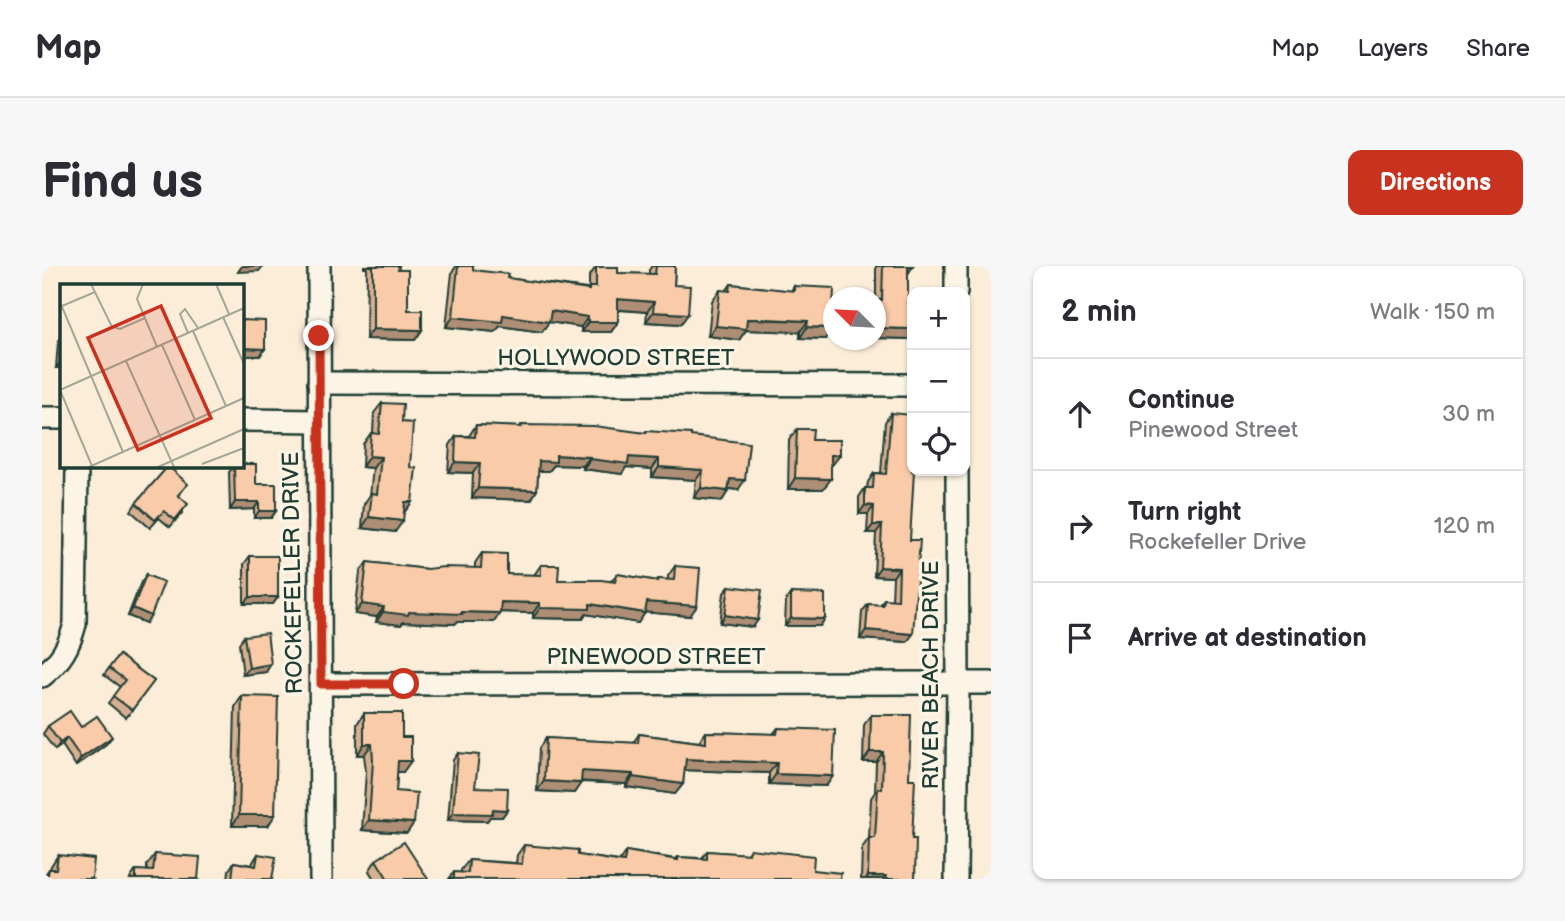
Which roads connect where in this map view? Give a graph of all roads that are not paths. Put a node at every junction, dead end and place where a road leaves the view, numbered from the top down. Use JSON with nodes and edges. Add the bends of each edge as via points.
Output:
{"nodes":[{"id":1,"x":319,"y":266,"type":"edge"},
{"id":2,"x":956,"y":266,"type":"edge"},
{"id":3,"x":956,"y":287,"type":"edge"},
{"id":4,"x":319,"y":383,"type":"junction"},
{"id":5,"x":907,"y":386,"type":"edge"},
{"id":6,"x":42,"y":418,"type":"edge"},
{"id":7,"x":60,"y":418,"type":"edge"},
{"id":8,"x":243,"y":420,"type":"edge"},
{"id":9,"x":318,"y":421,"type":"junction"},
{"id":10,"x":77,"y":467,"type":"edge"},
{"id":11,"x":957,"y":476,"type":"edge"},
{"id":12,"x":42,"y":676,"type":"edge"},
{"id":13,"x":958,"y":683,"type":"junction"},
{"id":14,"x":991,"y":683,"type":"edge"},
{"id":15,"x":321,"y":684,"type":"junction"},
{"id":16,"x":321,"y":879,"type":"edge"},
{"id":17,"x":956,"y":879,"type":"edge"}],
"edges":[{"from":1,"to":4,"type":"street","name":"ROCKEFELLER DRIVE"},
{"from":2,"to":3,"type":"street"},
{"from":4,"to":5,"type":"street","name":"HOLLYWOOD STREET"},
{"from":4,"to":9,"type":"street","name":"ROCKEFELLER DRIVE"},
{"from":6,"to":7,"type":"street"},
{"from":8,"to":9,"type":"street"},
{"from":9,"to":15,"type":"street","name":"ROCKEFELLER DRIVE"},
{"from":10,"to":12,"type":"street","via":[[75,624],[71,642],[58,663]]},
{"from":11,"to":13,"type":"street","name":"RIVER BEACH DRIVE"},
{"from":13,"to":14,"type":"street","name":"PINEWOOD STREET"},
{"from":13,"to":15,"type":"street","name":"PINEWOOD STREET"},
{"from":13,"to":17,"type":"street","name":"RIVER BEACH DRIVE"},
{"from":15,"to":16,"type":"street","name":"ROCKEFELLER DRIVE"}]}
